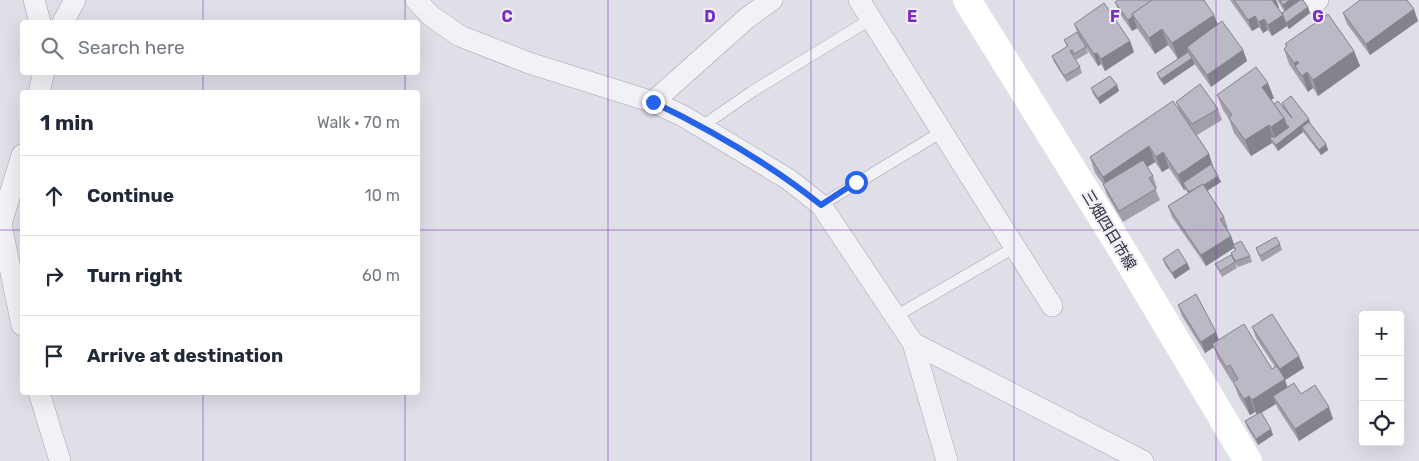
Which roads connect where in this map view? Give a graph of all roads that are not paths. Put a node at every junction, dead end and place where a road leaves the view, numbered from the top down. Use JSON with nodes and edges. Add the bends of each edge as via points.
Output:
{"nodes":[{"id":1,"x":34,"y":0,"type":"edge"},
{"id":2,"x":75,"y":0,"type":"edge"},
{"id":3,"x":416,"y":0,"type":"edge"},
{"id":4,"x":772,"y":0,"type":"edge"},
{"id":5,"x":859,"y":0,"type":"edge"},
{"id":6,"x":967,"y":0,"type":"edge"},
{"id":7,"x":871,"y":19,"type":"junction"},
{"id":8,"x":39,"y":20,"type":"edge"},
{"id":9,"x":64,"y":20,"type":"edge"},
{"id":10,"x":43,"y":75,"type":"edge"},
{"id":11,"x":40,"y":90,"type":"edge"},
{"id":12,"x":653,"y":102,"type":"junction"},
{"id":13,"x":701,"y":127,"type":"junction"},
{"id":14,"x":943,"y":131,"type":"junction"},
{"id":15,"x":20,"y":161,"type":"edge"},
{"id":16,"x":821,"y":205,"type":"junction"},
{"id":17,"x":0,"y":226,"type":"edge"},
{"id":18,"x":1016,"y":247,"type":"junction"},
{"id":19,"x":1052,"y":306,"type":"dead end"},
{"id":20,"x":20,"y":315,"type":"edge"},
{"id":21,"x":896,"y":316,"type":"junction"},
{"id":22,"x":913,"y":343,"type":"junction"},
{"id":23,"x":41,"y":395,"type":"edge"},
{"id":24,"x":60,"y":461,"type":"edge"},
{"id":25,"x":947,"y":461,"type":"edge"},
{"id":26,"x":1143,"y":461,"type":"edge"},
{"id":27,"x":1248,"y":461,"type":"edge"}],
"edges":[{"from":1,"to":8,"type":"street"},
{"from":2,"to":9,"type":"street"},
{"from":3,"to":12,"type":"street","via":[[431,16],[460,36]]},
{"from":4,"to":12,"type":"street","via":[[747,18]]},
{"from":5,"to":7,"type":"street"},
{"from":6,"to":27,"type":"main road","name":"三畑四日市線"},
{"from":7,"to":13,"type":"lane","via":[[753,91]]},
{"from":7,"to":14,"type":"street"},
{"from":10,"to":11,"type":"street"},
{"from":12,"to":13,"type":"street"},
{"from":13,"to":16,"type":"street","via":[[788,179]]},
{"from":14,"to":16,"type":"lane"},
{"from":14,"to":18,"type":"street","via":[[972,182]]},
{"from":15,"to":17,"type":"street"},
{"from":16,"to":21,"type":"street"},
{"from":17,"to":20,"type":"street"},
{"from":18,"to":19,"type":"street"},
{"from":18,"to":21,"type":"lane"},
{"from":21,"to":22,"type":"street"},
{"from":22,"to":25,"type":"street"},
{"from":22,"to":26,"type":"street"},
{"from":23,"to":24,"type":"street"}]}
